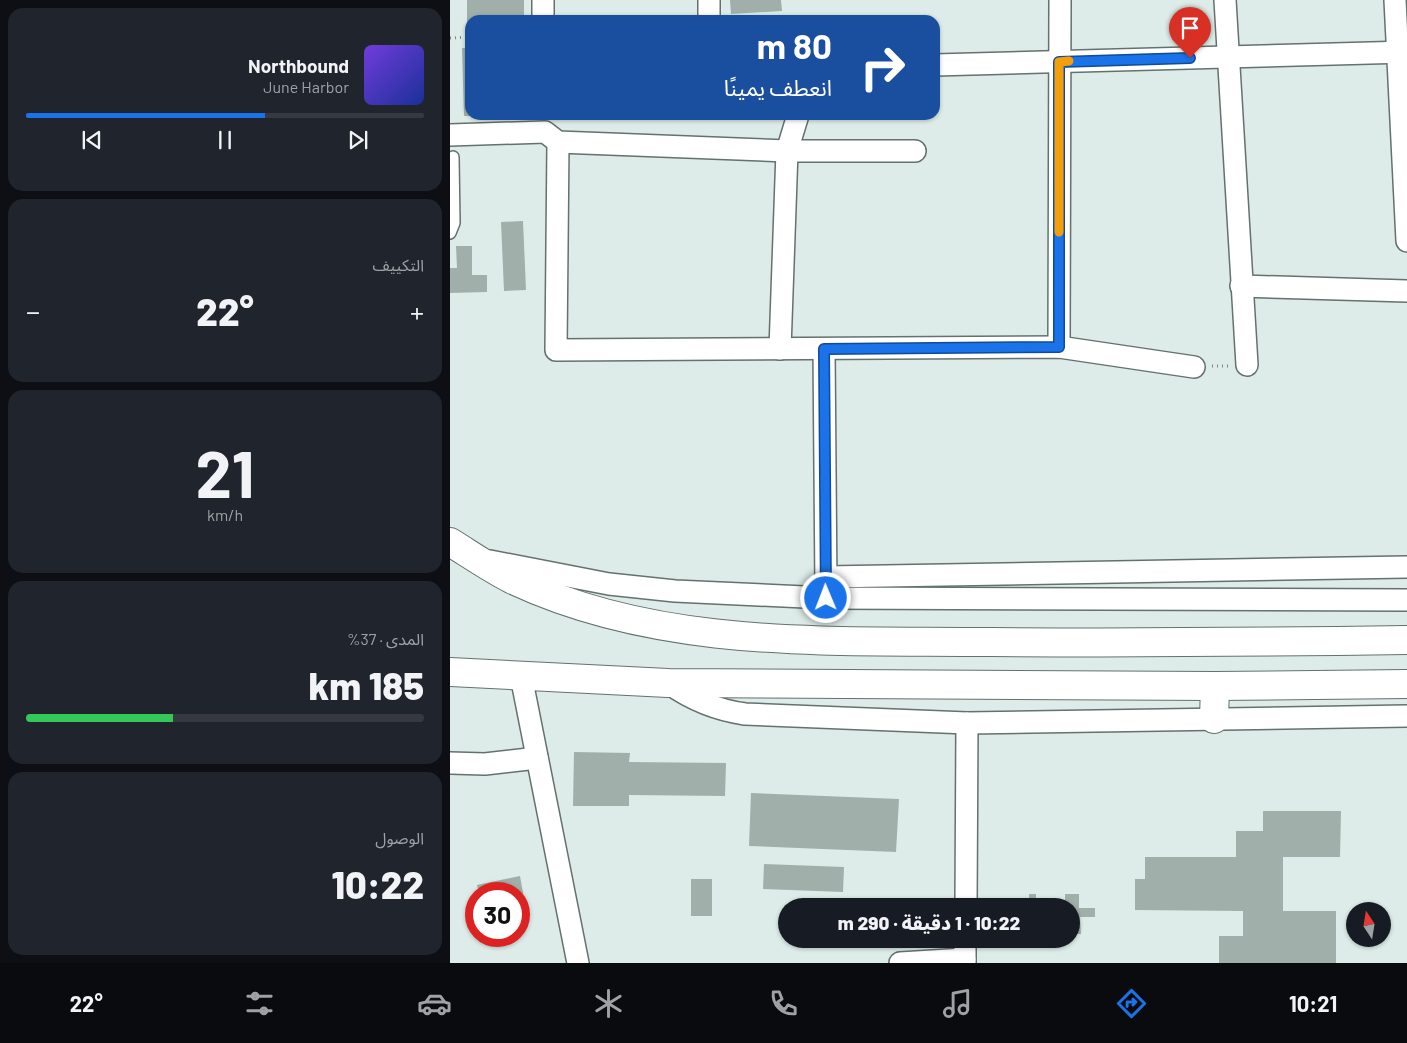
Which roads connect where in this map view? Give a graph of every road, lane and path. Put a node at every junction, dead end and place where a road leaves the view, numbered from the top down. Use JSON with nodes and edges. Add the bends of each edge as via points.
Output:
{"nodes":[{"id":1,"x":543,"y":0,"type":"edge"},
{"id":2,"x":709,"y":0,"type":"edge"},
{"id":3,"x":1060,"y":0,"type":"edge"},
{"id":4,"x":1225,"y":0,"type":"edge"},
{"id":5,"x":1395,"y":0,"type":"edge"},
{"id":6,"x":544,"y":15,"type":"edge"},
{"id":7,"x":709,"y":15,"type":"edge"},
{"id":8,"x":465,"y":37,"type":"edge"},
{"id":9,"x":450,"y":38,"type":"edge"},
{"id":10,"x":1402,"y":52,"type":"edge"},
{"id":11,"x":1228,"y":57,"type":"junction"},
{"id":12,"x":1059,"y":62,"type":"junction"},
{"id":13,"x":940,"y":65,"type":"edge"},
{"id":14,"x":796,"y":120,"type":"edge"},
{"id":15,"x":550,"y":130,"type":"edge"},
{"id":16,"x":450,"y":135,"type":"edge"},
{"id":17,"x":787,"y":151,"type":"junction"},
{"id":18,"x":916,"y":151,"type":"dead end"},
{"id":19,"x":453,"y":156,"type":"dead end"},
{"id":20,"x":450,"y":233,"type":"edge"},
{"id":21,"x":1407,"y":241,"type":"edge"},
{"id":22,"x":1241,"y":286,"type":"junction"},
{"id":23,"x":1407,"y":291,"type":"edge"},
{"id":24,"x":1059,"y":347,"type":"junction"},
{"id":25,"x":780,"y":349,"type":"junction"},
{"id":26,"x":824,"y":349,"type":"junction"},
{"id":27,"x":1247,"y":365,"type":"joint"},
{"id":28,"x":1194,"y":367,"type":"joint"},
{"id":29,"x":450,"y":542,"type":"edge"},
{"id":30,"x":478,"y":559,"type":"junction"},
{"id":31,"x":1407,"y":567,"type":"edge"},
{"id":32,"x":826,"y":587,"type":"junction"},
{"id":33,"x":1407,"y":600,"type":"edge"},
{"id":34,"x":1407,"y":640,"type":"edge"},
{"id":35,"x":450,"y":672,"type":"edge"},
{"id":36,"x":521,"y":676,"type":"junction"},
{"id":37,"x":668,"y":683,"type":"junction"},
{"id":38,"x":1407,"y":684,"type":"edge"},
{"id":39,"x":1215,"y":686,"type":"junction"},
{"id":40,"x":1407,"y":716,"type":"edge"},
{"id":41,"x":1214,"y":719,"type":"junction"},
{"id":42,"x":967,"y":723,"type":"junction"},
{"id":43,"x":538,"y":758,"type":"junction"},
{"id":44,"x":450,"y":763,"type":"edge"},
{"id":45,"x":966,"y":898,"type":"edge"},
{"id":46,"x":965,"y":953,"type":"edge"},
{"id":47,"x":578,"y":963,"type":"edge"},
{"id":48,"x":900,"y":963,"type":"edge"}],
"edges":[{"from":1,"to":6,"type":"street"},
{"from":2,"to":7,"type":"street"},
{"from":3,"to":12,"type":"street"},
{"from":4,"to":11,"type":"street"},
{"from":5,"to":10,"type":"street"},
{"from":8,"to":9,"type":"path"},
{"from":10,"to":11,"type":"street"},
{"from":10,"to":21,"type":"street"},
{"from":11,"to":12,"type":"street"},
{"from":11,"to":22,"type":"street"},
{"from":12,"to":13,"type":"street"},
{"from":12,"to":24,"type":"street"},
{"from":14,"to":17,"type":"street"},
{"from":15,"to":16,"type":"street"},
{"from":15,"to":17,"type":"street"},
{"from":15,"to":25,"type":"street","via":[[556,350]]},
{"from":17,"to":18,"type":"street"},
{"from":17,"to":25,"type":"street"},
{"from":19,"to":20,"type":"lane","via":[[454,223]]},
{"from":22,"to":23,"type":"street"},
{"from":22,"to":27,"type":"street"},
{"from":24,"to":26,"type":"street"},
{"from":24,"to":28,"type":"street"},
{"from":25,"to":26,"type":"street"},
{"from":26,"to":32,"type":"street"},
{"from":27,"to":28,"type":"path"},
{"from":29,"to":30,"type":"main road"},
{"from":30,"to":32,"type":"street","via":[[609,584],[675,591]]},
{"from":30,"to":34,"type":"main road","via":[[512,579],[602,612],[663,627],[754,638],[1195,643]]},
{"from":31,"to":32,"type":"street"},
{"from":32,"to":33,"type":"street"},
{"from":35,"to":36,"type":"main road"},
{"from":36,"to":37,"type":"main road"},
{"from":36,"to":43,"type":"street"},
{"from":37,"to":39,"type":"main road"},
{"from":37,"to":42,"type":"street","via":[[712,707],[745,714]]},
{"from":38,"to":39,"type":"main road"},
{"from":39,"to":41,"type":"main road"},
{"from":40,"to":41,"type":"street"},
{"from":41,"to":42,"type":"street"},
{"from":42,"to":45,"type":"street"},
{"from":43,"to":44,"type":"street","via":[[485,764]]},
{"from":43,"to":47,"type":"street"},
{"from":46,"to":48,"type":"street"}]}
